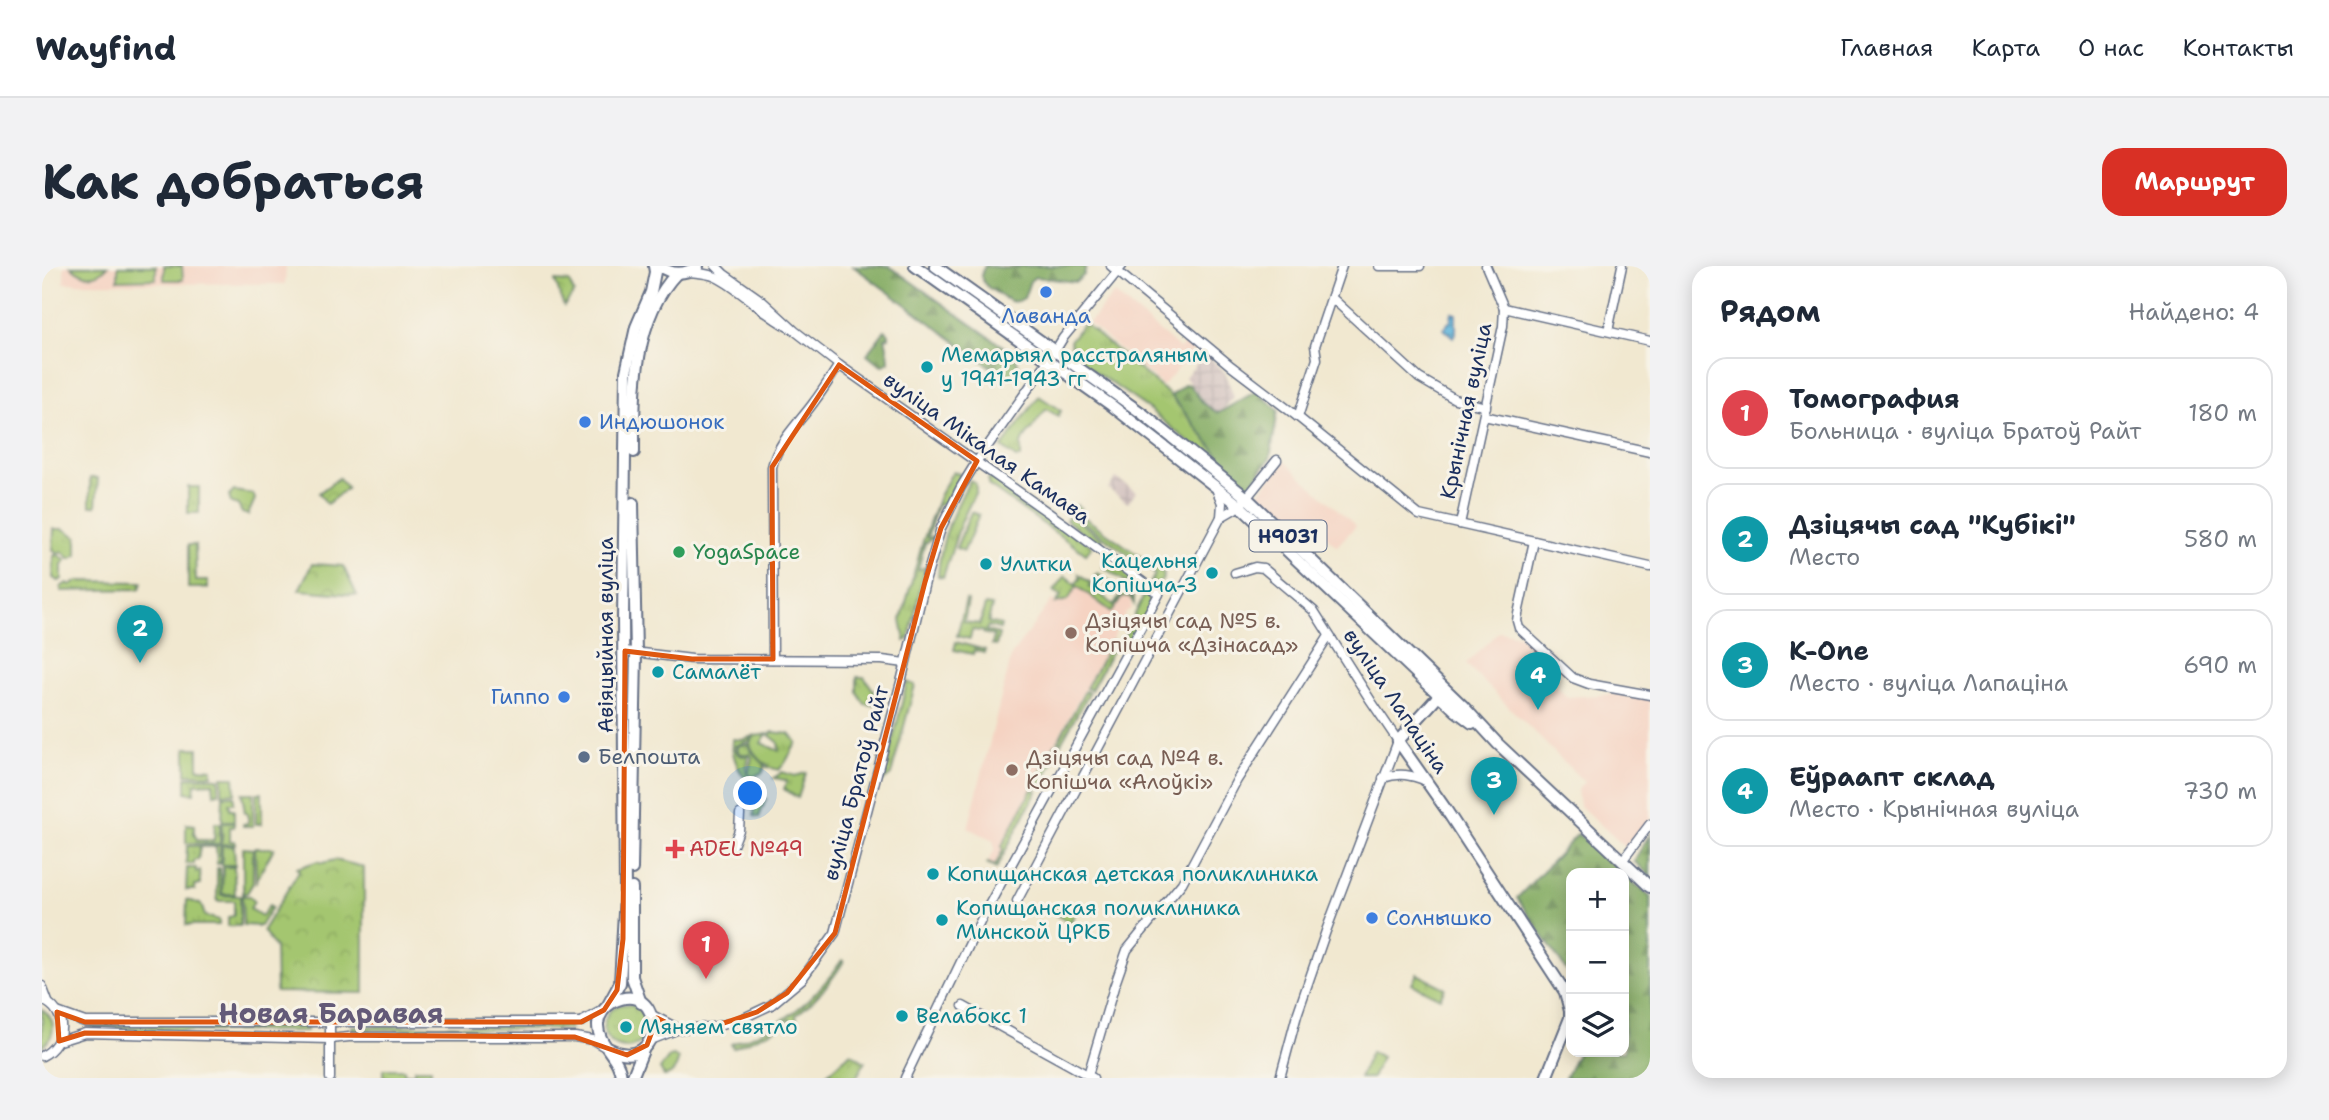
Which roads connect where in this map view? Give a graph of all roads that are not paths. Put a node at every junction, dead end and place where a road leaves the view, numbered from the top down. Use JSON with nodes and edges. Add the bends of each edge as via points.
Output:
{"nodes":[{"id":1,"x":657,"y":266,"type":"edge"},
{"id":2,"x":716,"y":266,"type":"edge"},
{"id":3,"x":915,"y":266,"type":"edge"},
{"id":4,"x":935,"y":266,"type":"edge"},
{"id":5,"x":1342,"y":266,"type":"edge"},
{"id":6,"x":1378,"y":266,"type":"edge"},
{"id":7,"x":1420,"y":266,"type":"edge"},
{"id":8,"x":1486,"y":266,"type":"edge"},
{"id":9,"x":1622,"y":266,"type":"edge"},
{"id":10,"x":1117,"y":268,"type":"edge"},
{"id":11,"x":688,"y":270,"type":"edge"},
{"id":12,"x":1332,"y":298,"type":"junction"},
{"id":13,"x":1504,"y":308,"type":"junction"},
{"id":14,"x":795,"y":331,"type":"junction"},
{"id":15,"x":1608,"y":331,"type":"junction"},
{"id":16,"x":1650,"y":341,"type":"edge"},
{"id":17,"x":1051,"y":356,"type":"junction"},
{"id":18,"x":839,"y":365,"type":"junction"},
{"id":19,"x":1485,"y":412,"type":"junction"},
{"id":20,"x":1298,"y":417,"type":"junction"},
{"id":21,"x":1650,"y":452,"type":"edge"},
{"id":22,"x":1277,"y":460,"type":"dead end"},
{"id":23,"x":977,"y":461,"type":"junction"},
{"id":24,"x":1216,"y":480,"type":"junction"},
{"id":25,"x":1244,"y":502,"type":"junction"},
{"id":26,"x":1221,"y":517,"type":"junction"},
{"id":27,"x":1460,"y":524,"type":"junction"},
{"id":28,"x":1534,"y":541,"type":"junction"},
{"id":29,"x":1650,"y":567,"type":"edge"},
{"id":30,"x":1235,"y":573,"type":"dead end"},
{"id":31,"x":1329,"y":636,"type":"junction"},
{"id":32,"x":631,"y":652,"type":"junction"},
{"id":33,"x":773,"y":659,"type":"junction"},
{"id":34,"x":905,"y":663,"type":"junction"},
{"id":35,"x":1442,"y":692,"type":"junction"},
{"id":36,"x":1650,"y":695,"type":"edge"},
{"id":37,"x":1398,"y":741,"type":"junction"},
{"id":38,"x":1383,"y":778,"type":"junction"},
{"id":39,"x":1427,"y":781,"type":"junction"},
{"id":40,"x":740,"y":814,"type":"dead end"},
{"id":41,"x":1650,"y":824,"type":"edge"},
{"id":42,"x":732,"y":848,"type":"dead end"},
{"id":43,"x":1622,"y":861,"type":"junction"},
{"id":44,"x":1650,"y":887,"type":"edge"},
{"id":45,"x":1017,"y":901,"type":"dead end"},
{"id":46,"x":42,"y":986,"type":"edge"},
{"id":47,"x":45,"y":1001,"type":"edge"},
{"id":48,"x":641,"y":1003,"type":"junction"},
{"id":49,"x":963,"y":1006,"type":"dead end"},
{"id":50,"x":606,"y":1007,"type":"junction"},
{"id":51,"x":57,"y":1012,"type":"junction"},
{"id":52,"x":652,"y":1015,"type":"junction"},
{"id":53,"x":330,"y":1022,"type":"junction"},
{"id":54,"x":679,"y":1029,"type":"junction"},
{"id":55,"x":330,"y":1039,"type":"junction"},
{"id":56,"x":59,"y":1041,"type":"junction"},
{"id":57,"x":647,"y":1044,"type":"junction"},
{"id":58,"x":608,"y":1048,"type":"junction"},
{"id":59,"x":42,"y":1056,"type":"edge"},
{"id":60,"x":1091,"y":1077,"type":"edge"},
{"id":61,"x":330,"y":1078,"type":"edge"},
{"id":62,"x":621,"y":1078,"type":"edge"},
{"id":63,"x":632,"y":1078,"type":"edge"},
{"id":64,"x":905,"y":1078,"type":"edge"},
{"id":65,"x":1280,"y":1078,"type":"edge"},
{"id":66,"x":1546,"y":1078,"type":"edge"}],
"edges":[{"from":1,"to":11,"type":"main road","via":[[670,272]]},
{"from":1,"to":32,"type":"main road","name":"Авіяцыйная вуліца","via":[[626,372]]},
{"from":2,"to":14,"type":"street","name":"вуліца Мікалая Камава"},
{"from":3,"to":17,"type":"main road","number":"Н9031"},
{"from":4,"to":17,"type":"main road","number":"Н9031"},
{"from":5,"to":12,"type":"street"},
{"from":6,"to":7,"type":"street"},
{"from":8,"to":13,"type":"street","name":"Крынічная вуліца"},
{"from":9,"to":15,"type":"street"},
{"from":10,"to":17,"type":"street","name":"вуліца Братоў Райт"},
{"from":10,"to":20,"type":"street"},
{"from":11,"to":14,"type":"street","name":"вуліца Мікалая Камава","via":[[720,279]]},
{"from":11,"to":32,"type":"main road","name":"Авіяцыйная вуліца","via":[[663,289],[653,310],[643,336],[636,381]]},
{"from":12,"to":19,"type":"street","via":[[1419,378]]},
{"from":12,"to":20,"type":"street"},
{"from":13,"to":15,"type":"street"},
{"from":13,"to":19,"type":"street","name":"Крынічная вуліца"},
{"from":14,"to":18,"type":"street","name":"вуліца Мікалая Камава"},
{"from":15,"to":16,"type":"street"},
{"from":17,"to":23,"type":"street","name":"вуліца Братоў Райт"},
{"from":17,"to":24,"type":"main road","number":"Н9031"},
{"from":18,"to":23,"type":"street","name":"вуліца Мікалая Камава"},
{"from":18,"to":33,"type":"street","via":[[784,440],[772,467]]},
{"from":19,"to":21,"type":"street"},
{"from":19,"to":27,"type":"street","name":"Крынічная вуліца"},
{"from":20,"to":27,"type":"street","via":[[1419,515]]},
{"from":22,"to":25,"type":"street"},
{"from":23,"to":34,"type":"street","name":"вуліца Братоў Райт","via":[[941,528]]},
{"from":23,"to":64,"type":"street","name":"вуліца Мікалая Камава","via":[[1159,594],[982,918]]},
{"from":24,"to":25,"type":"main road","number":"Н9031"},
{"from":24,"to":26,"type":"street"},
{"from":25,"to":26,"type":"street"},
{"from":25,"to":35,"type":"main road","number":"Н9031"},
{"from":26,"to":45,"type":"street"},
{"from":27,"to":28,"type":"street"},
{"from":28,"to":29,"type":"street"},
{"from":28,"to":36,"type":"street","via":[[1519,628],[1573,678]]},
{"from":30,"to":31,"type":"street","name":"вуліца Лапаціна","via":[[1263,568],[1314,611]]},
{"from":31,"to":37,"type":"street","name":"вуліца Лапаціна"},
{"from":31,"to":60,"type":"street","via":[[1237,780],[1181,883],[1127,950]]},
{"from":32,"to":33,"type":"street","via":[[692,659]]},
{"from":32,"to":48,"type":"main road","name":"Авіяцыйная вуліца","via":[[632,977]]},
{"from":32,"to":50,"type":"main road","name":"Авіяцыйная вуліца","via":[[620,983]]},
{"from":33,"to":34,"type":"street"},
{"from":34,"to":54,"type":"street","name":"вуліца Братоў Райт","via":[[835,933],[802,979],[771,1005],[735,1022]]},
{"from":35,"to":37,"type":"main road"},
{"from":35,"to":43,"type":"main road","number":"Н9031"},
{"from":37,"to":38,"type":"street"},
{"from":37,"to":39,"type":"main road","name":"вуліца Лапаціна"},
{"from":38,"to":39,"type":"street","via":[[1406,774]]},
{"from":38,"to":65,"type":"street","via":[[1304,995]]},
{"from":39,"to":66,"type":"main road","name":"вуліца Лапаціна","via":[[1568,1000],[1570,1018]]},
{"from":40,"to":42,"type":"street","via":[[740,830]]},
{"from":41,"to":43,"type":"street"},
{"from":43,"to":44,"type":"main road","number":"Н9031"},
{"from":46,"to":47,"type":"street"},
{"from":47,"to":51,"type":"street"},
{"from":48,"to":50,"type":"main road","via":[[624,999]]},
{"from":48,"to":52,"type":"main road"},
{"from":49,"to":60,"type":"street"},
{"from":50,"to":53,"type":"street","via":[[581,1022]]},
{"from":50,"to":58,"type":"main road","via":[[598,1028]]},
{"from":51,"to":53,"type":"street","via":[[85,1022]]},
{"from":51,"to":56,"type":"street","via":[[62,1026]]},
{"from":52,"to":54,"type":"street"},
{"from":52,"to":57,"type":"main road","via":[[654,1028]]},
{"from":53,"to":55,"type":"street"},
{"from":54,"to":57,"type":"street"},
{"from":55,"to":56,"type":"street","via":[[85,1033]]},
{"from":55,"to":58,"type":"street","via":[[575,1037]]},
{"from":55,"to":61,"type":"street"},
{"from":56,"to":59,"type":"street"},
{"from":57,"to":58,"type":"main road","via":[[627,1055]]},
{"from":57,"to":63,"type":"main road"},
{"from":58,"to":62,"type":"main road"}]}
